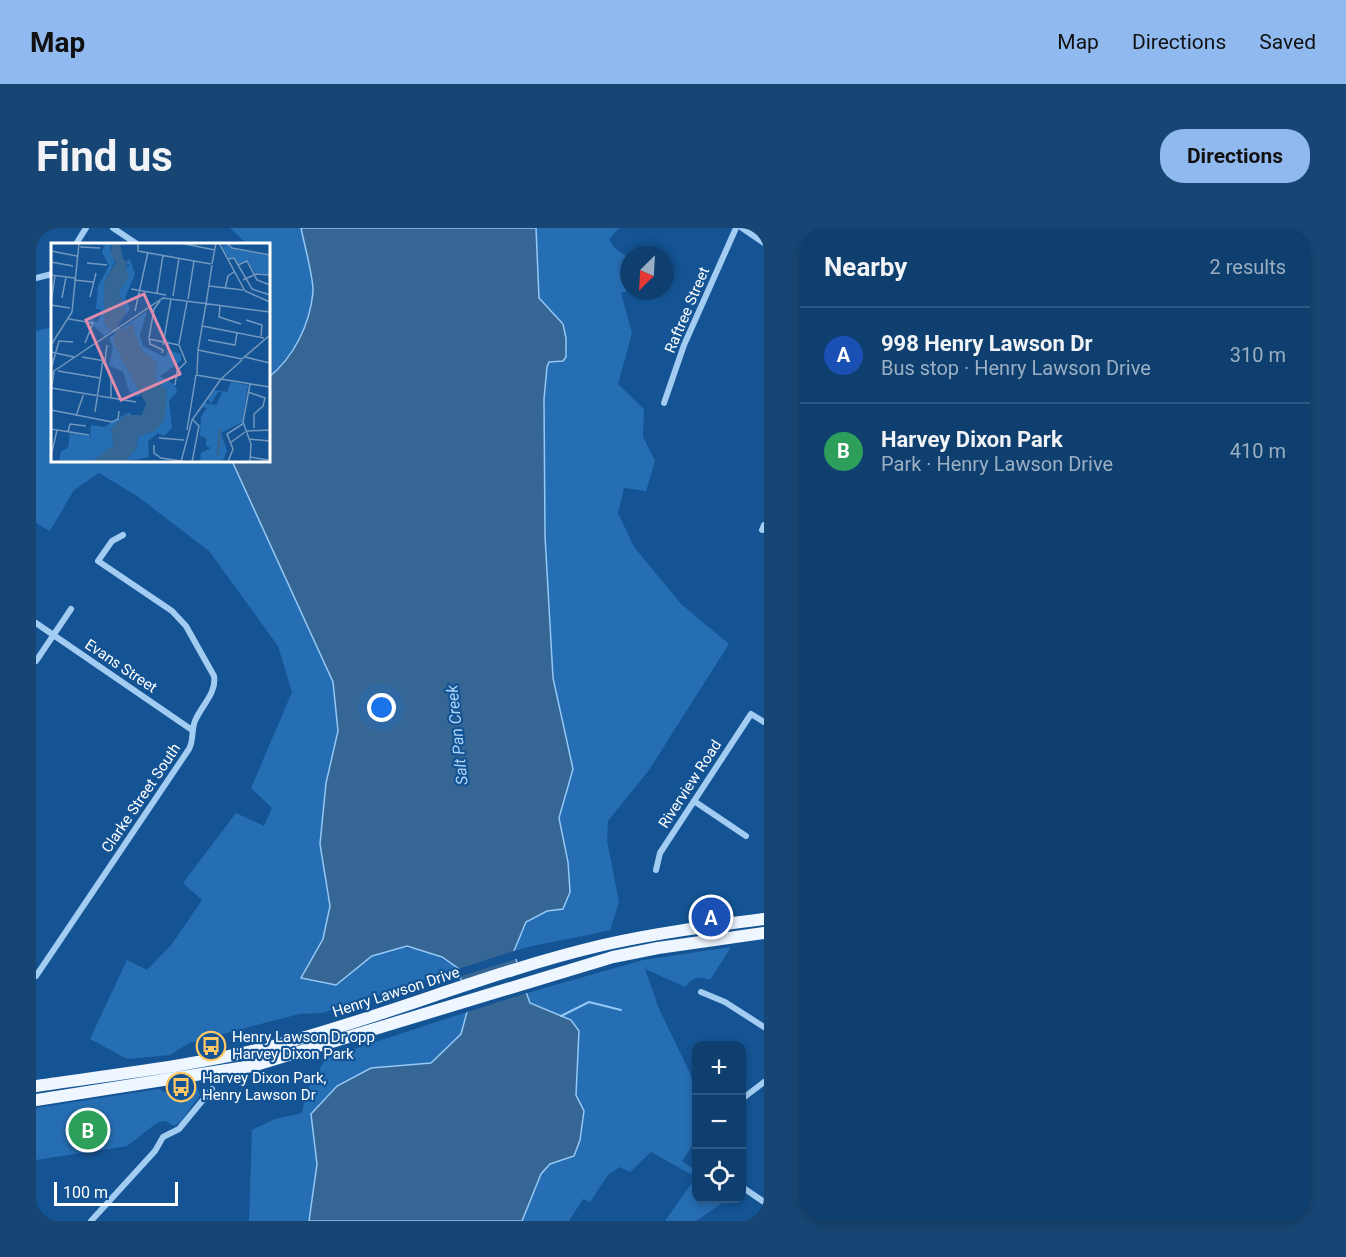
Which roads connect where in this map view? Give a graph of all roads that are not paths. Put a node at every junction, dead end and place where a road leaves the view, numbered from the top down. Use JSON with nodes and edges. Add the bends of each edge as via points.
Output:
{"nodes":[{"id":1,"x":86,"y":228,"type":"edge"},
{"id":2,"x":112,"y":228,"type":"edge"},
{"id":3,"x":736,"y":228,"type":"edge"},
{"id":4,"x":742,"y":228,"type":"edge"},
{"id":5,"x":77,"y":243,"type":"edge"},
{"id":6,"x":135,"y":243,"type":"edge"},
{"id":7,"x":764,"y":243,"type":"edge"},
{"id":8,"x":51,"y":274,"type":"edge"},
{"id":9,"x":36,"y":278,"type":"edge"},
{"id":10,"x":664,"y":404,"type":"dead end"},
{"id":11,"x":123,"y":535,"type":"dead end"},
{"id":12,"x":71,"y":609,"type":"dead end"},
{"id":13,"x":36,"y":623,"type":"edge"},
{"id":14,"x":53,"y":635,"type":"junction"},
{"id":15,"x":36,"y":661,"type":"edge"},
{"id":16,"x":764,"y":722,"type":"edge"},
{"id":17,"x":192,"y":730,"type":"junction"},
{"id":18,"x":694,"y":801,"type":"junction"},
{"id":19,"x":746,"y":836,"type":"dead end"},
{"id":20,"x":656,"y":870,"type":"dead end"},
{"id":21,"x":764,"y":919,"type":"edge"},
{"id":22,"x":764,"y":933,"type":"edge"},
{"id":23,"x":36,"y":976,"type":"edge"},
{"id":24,"x":701,"y":992,"type":"dead end"},
{"id":25,"x":764,"y":1027,"type":"edge"},
{"id":26,"x":764,"y":1082,"type":"edge"},
{"id":27,"x":36,"y":1086,"type":"edge"},
{"id":28,"x":212,"y":1089,"type":"dead end"},
{"id":29,"x":746,"y":1095,"type":"edge"},
{"id":30,"x":36,"y":1100,"type":"edge"},
{"id":31,"x":746,"y":1190,"type":"edge"},
{"id":32,"x":764,"y":1202,"type":"edge"},
{"id":33,"x":92,"y":1221,"type":"edge"}],
"edges":[{"from":1,"to":5,"type":"street"},
{"from":2,"to":6,"type":"street"},
{"from":3,"to":10,"type":"street","name":"Raftree Street","via":[[684,345]]},
{"from":4,"to":7,"type":"street"},
{"from":8,"to":9,"type":"street"},
{"from":11,"to":17,"type":"street","name":"Clarke Street South","via":[[112,542],[98,561],[172,611],[214,676],[213,690]]},
{"from":12,"to":14,"type":"street"},
{"from":13,"to":14,"type":"street","name":"Evans Street"},
{"from":14,"to":15,"type":"street"},
{"from":14,"to":17,"type":"street","name":"Evans Street"},
{"from":16,"to":18,"type":"street","name":"Riverview Road","via":[[751,714]]},
{"from":17,"to":23,"type":"street","name":"Clarke Street South","via":[[189,750]]},
{"from":18,"to":19,"type":"street"},
{"from":18,"to":20,"type":"street","name":"Riverview Road","via":[[660,854]]},
{"from":21,"to":27,"type":"main road","name":"Henry Lawson Drive","via":[[601,945],[250,1052]]},
{"from":22,"to":30,"type":"main road","name":"Henry Lawson Drive","via":[[613,957],[252,1066]]},
{"from":24,"to":25,"type":"street"},
{"from":26,"to":29,"type":"street"},
{"from":28,"to":33,"type":"street","via":[[179,1130],[163,1137]]},
{"from":31,"to":32,"type":"street"}]}
